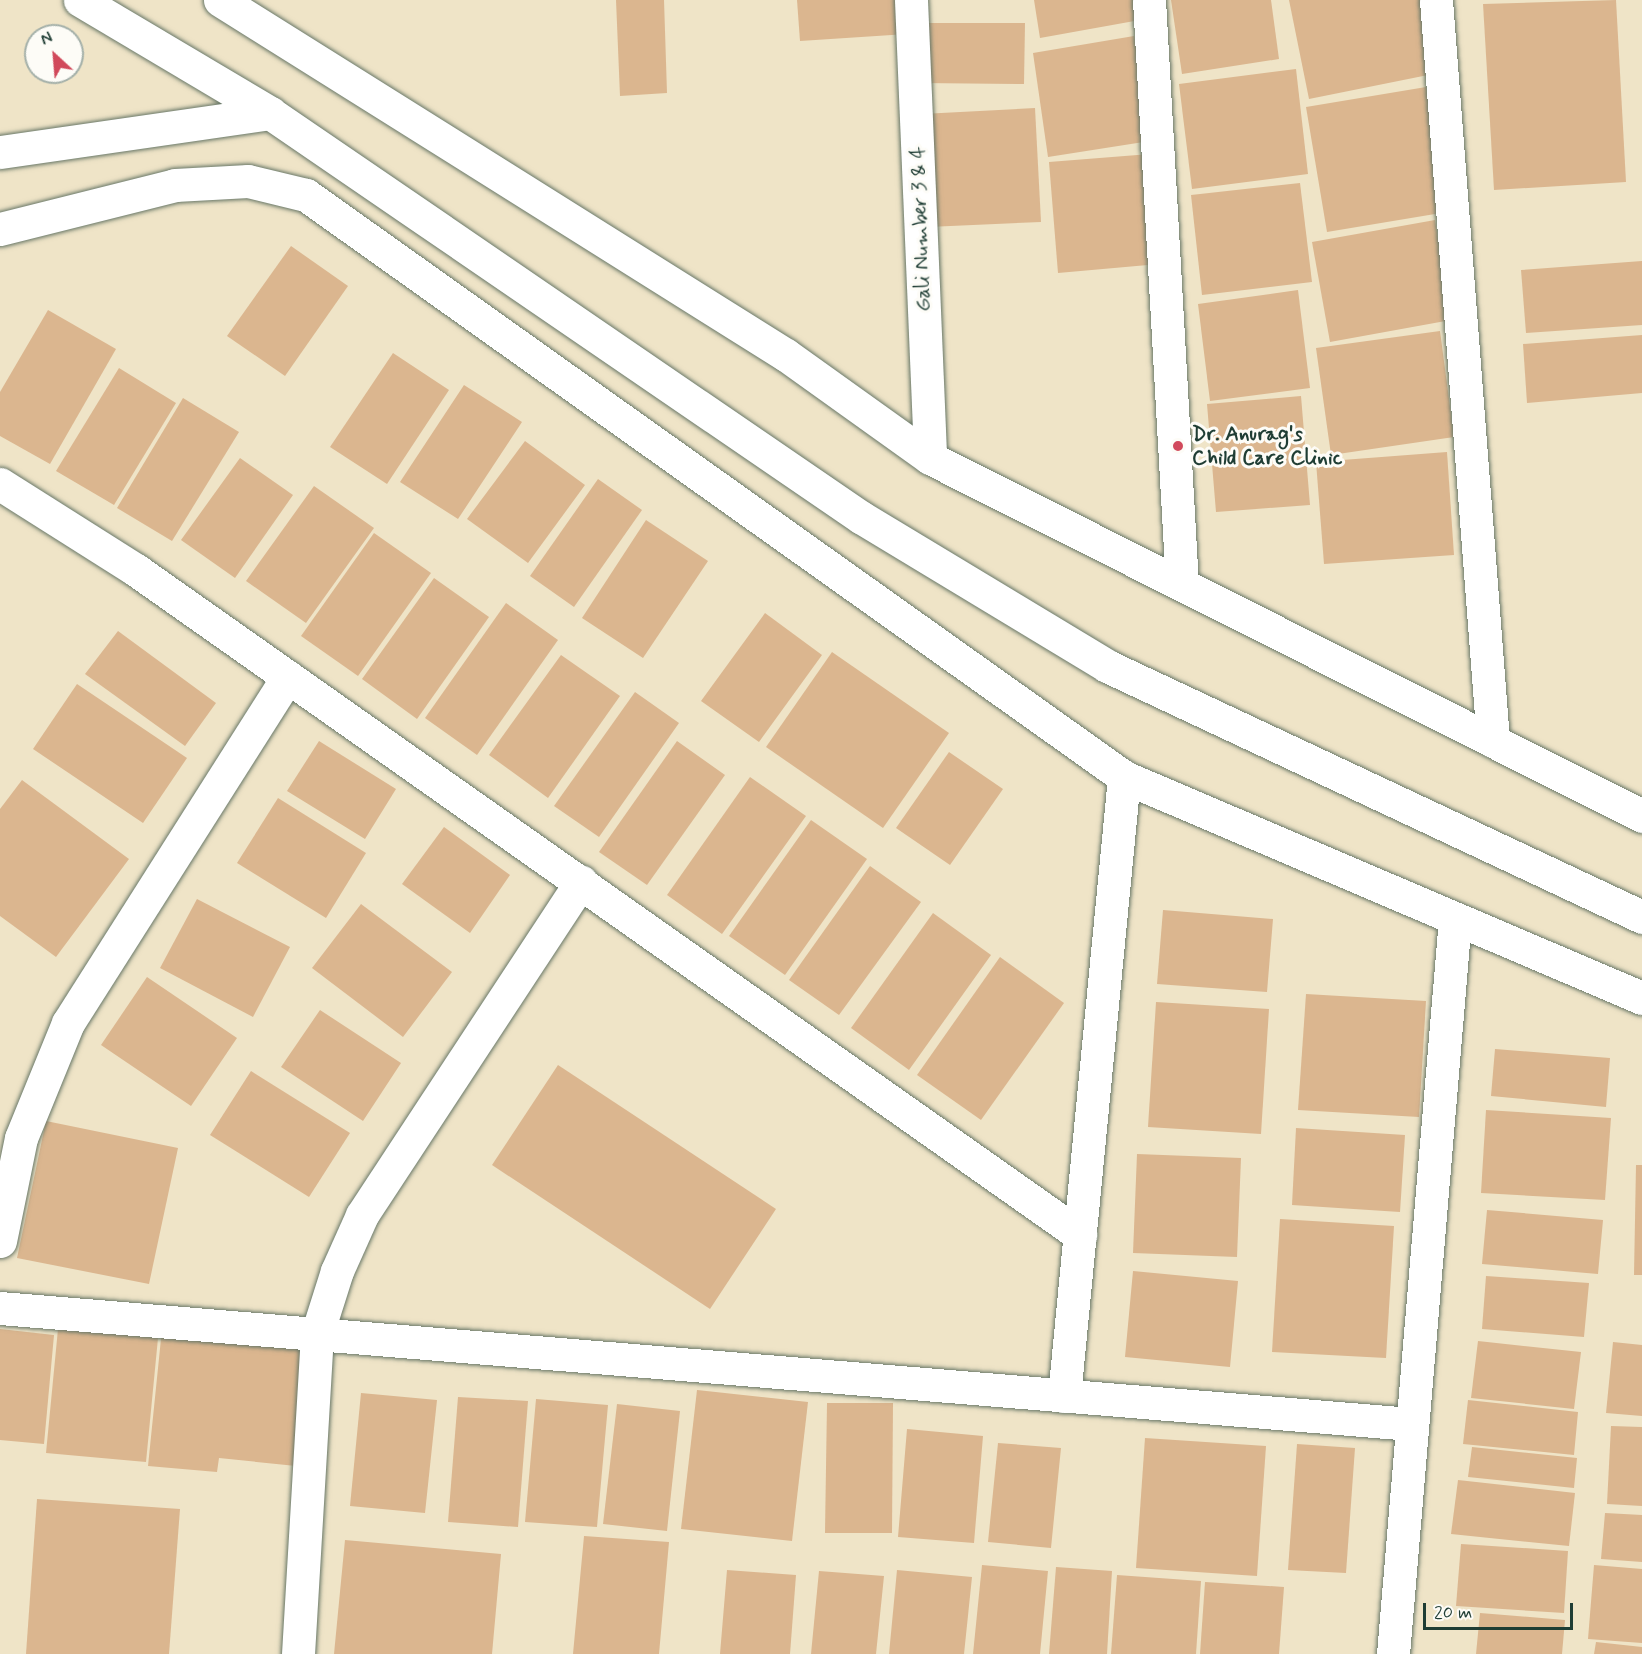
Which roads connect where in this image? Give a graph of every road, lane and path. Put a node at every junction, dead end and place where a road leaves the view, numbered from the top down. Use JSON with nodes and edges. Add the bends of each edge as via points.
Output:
{"nodes":[{"id":1,"x":80,"y":0,"type":"edge"},
{"id":2,"x":220,"y":0,"type":"edge"},
{"id":3,"x":911,"y":0,"type":"edge"},
{"id":4,"x":1149,"y":0,"type":"edge"},
{"id":5,"x":1436,"y":0,"type":"edge"},
{"id":6,"x":270,"y":113,"type":"junction"},
{"id":7,"x":0,"y":152,"type":"edge"},
{"id":8,"x":0,"y":229,"type":"edge"},
{"id":9,"x":930,"y":458,"type":"junction"},
{"id":10,"x":0,"y":484,"type":"edge"},
{"id":11,"x":1182,"y":584,"type":"junction"},
{"id":12,"x":288,"y":677,"type":"junction"},
{"id":13,"x":1493,"y":741,"type":"junction"},
{"id":14,"x":1124,"y":777,"type":"junction"},
{"id":15,"x":1642,"y":816,"type":"edge"},
{"id":16,"x":581,"y":880,"type":"junction"},
{"id":17,"x":1642,"y":917,"type":"edge"},
{"id":18,"x":1455,"y":919,"type":"junction"},
{"id":19,"x":1642,"y":998,"type":"edge"},
{"id":20,"x":1080,"y":1235,"type":"junction"},
{"id":21,"x":0,"y":1241,"type":"edge"},
{"id":22,"x":0,"y":1308,"type":"edge"},
{"id":23,"x":317,"y":1334,"type":"junction"},
{"id":24,"x":1064,"y":1396,"type":"junction"},
{"id":25,"x":1412,"y":1424,"type":"junction"},
{"id":26,"x":298,"y":1654,"type":"edge"},
{"id":27,"x":1393,"y":1654,"type":"edge"}],
"edges":[{"from":1,"to":6,"type":"street"},
{"from":2,"to":9,"type":"street","via":[[786,355]]},
{"from":3,"to":9,"type":"street","name":"Gali Number 3 & 4"},
{"from":4,"to":11,"type":"street"},
{"from":5,"to":13,"type":"street"},
{"from":6,"to":7,"type":"street"},
{"from":6,"to":17,"type":"street","via":[[862,518],[1107,666]]},
{"from":8,"to":14,"type":"street","via":[[175,185],[248,181],[306,195]]},
{"from":9,"to":11,"type":"street"},
{"from":10,"to":12,"type":"street","via":[[136,570]]},
{"from":11,"to":13,"type":"street"},
{"from":12,"to":16,"type":"street"},
{"from":12,"to":21,"type":"street","via":[[68,1023],[21,1138]]},
{"from":13,"to":15,"type":"street"},
{"from":14,"to":18,"type":"street"},
{"from":14,"to":20,"type":"street"},
{"from":16,"to":20,"type":"street"},
{"from":16,"to":23,"type":"street","via":[[362,1215]]},
{"from":18,"to":19,"type":"street"},
{"from":18,"to":25,"type":"street"},
{"from":20,"to":24,"type":"street"},
{"from":22,"to":23,"type":"street"},
{"from":23,"to":24,"type":"street"},
{"from":23,"to":26,"type":"street"},
{"from":24,"to":25,"type":"street"},
{"from":25,"to":27,"type":"street"}]}
